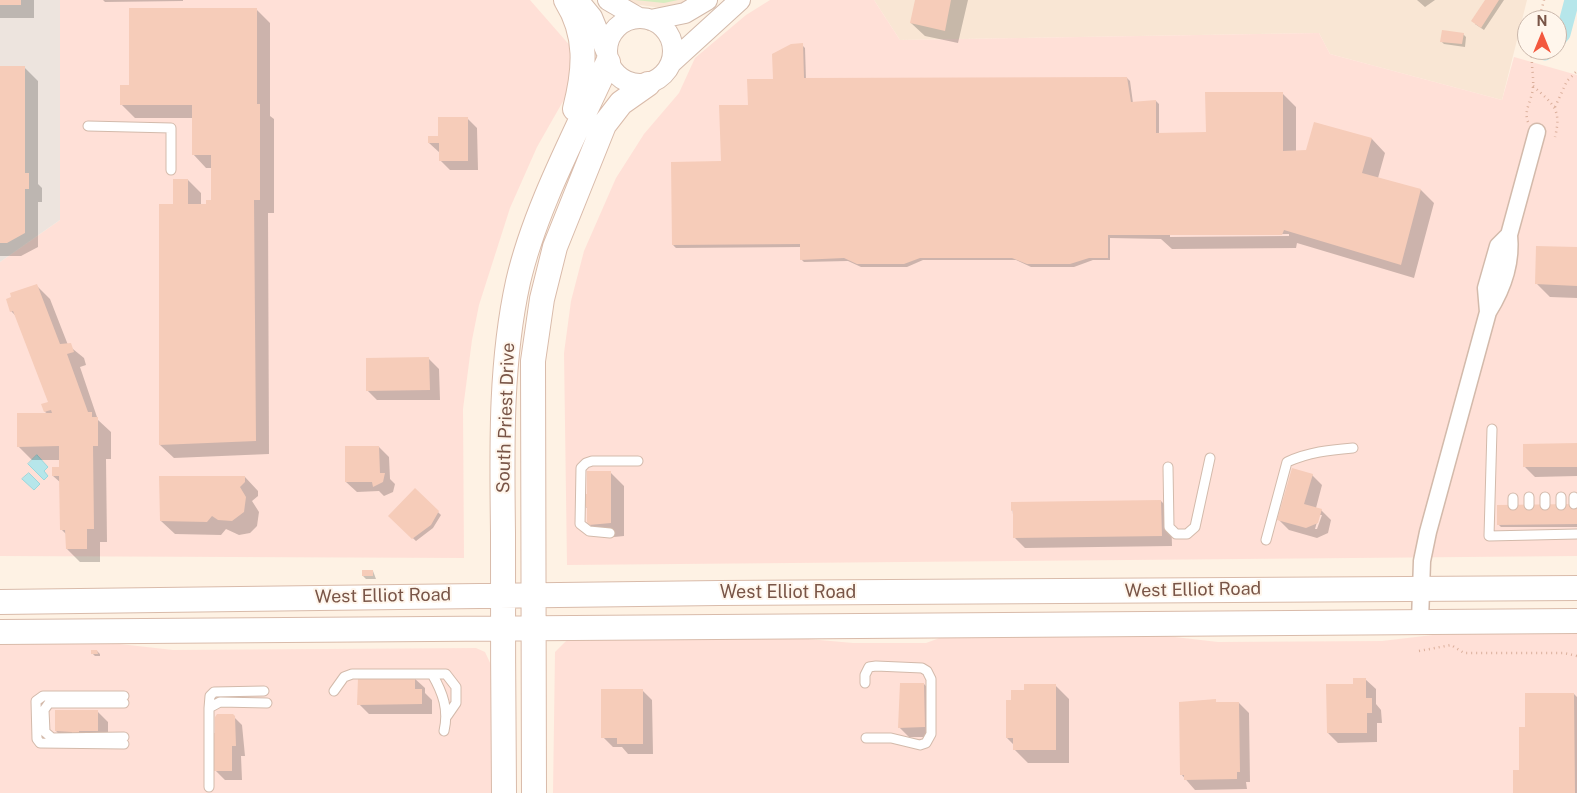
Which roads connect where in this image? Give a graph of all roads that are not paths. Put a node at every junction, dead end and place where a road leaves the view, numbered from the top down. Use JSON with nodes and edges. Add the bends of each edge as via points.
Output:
{"nodes":[{"id":1,"x":566,"y":0,"type":"edge"},
{"id":2,"x":578,"y":0,"type":"edge"},
{"id":3,"x":608,"y":0,"type":"edge"},
{"id":4,"x":707,"y":0,"type":"edge"},
{"id":5,"x":740,"y":0,"type":"edge"},
{"id":6,"x":645,"y":19,"type":"junction"},
{"id":7,"x":607,"y":57,"type":"junction"},
{"id":8,"x":672,"y":62,"type":"junction"},
{"id":9,"x":648,"y":84,"type":"junction"},
{"id":10,"x":88,"y":126,"type":"dead end"},
{"id":11,"x":1538,"y":132,"type":"dead end"},
{"id":12,"x":560,"y":169,"type":"junction"},
{"id":13,"x":171,"y":170,"type":"dead end"},
{"id":14,"x":524,"y":260,"type":"junction"},
{"id":15,"x":533,"y":360,"type":"junction"},
{"id":16,"x":1492,"y":429,"type":"dead end"},
{"id":17,"x":1353,"y":448,"type":"dead end"},
{"id":18,"x":1210,"y":458,"type":"dead end"},
{"id":19,"x":638,"y":461,"type":"dead end"},
{"id":20,"x":1168,"y":466,"type":"dead end"},
{"id":21,"x":1561,"y":524,"type":"dead end"},
{"id":22,"x":1575,"y":524,"type":"dead end"},
{"id":23,"x":1513,"y":525,"type":"dead end"},
{"id":24,"x":1529,"y":525,"type":"dead end"},
{"id":25,"x":1545,"y":525,"type":"dead end"},
{"id":26,"x":610,"y":533,"type":"dead end"},
{"id":27,"x":1576,"y":534,"type":"edge"},
{"id":28,"x":1513,"y":535,"type":"junction"},
{"id":29,"x":1529,"y":535,"type":"junction"},
{"id":30,"x":1545,"y":535,"type":"junction"},
{"id":31,"x":1561,"y":535,"type":"junction"},
{"id":32,"x":1266,"y":540,"type":"dead end"},
{"id":33,"x":1421,"y":588,"type":"junction"},
{"id":34,"x":1577,"y":588,"type":"edge"},
{"id":35,"x":1084,"y":591,"type":"junction"},
{"id":36,"x":968,"y":592,"type":"junction"},
{"id":37,"x":503,"y":595,"type":"junction"},
{"id":38,"x":533,"y":595,"type":"junction"},
{"id":39,"x":0,"y":602,"type":"edge"},
{"id":40,"x":1577,"y":621,"type":"edge"},
{"id":41,"x":1420,"y":622,"type":"junction"},
{"id":42,"x":973,"y":625,"type":"junction"},
{"id":43,"x":846,"y":626,"type":"junction"},
{"id":44,"x":504,"y":628,"type":"junction"},
{"id":45,"x":534,"y":628,"type":"junction"},
{"id":46,"x":0,"y":632,"type":"edge"},
{"id":47,"x":432,"y":674,"type":"junction"},
{"id":48,"x":865,"y":683,"type":"dead end"},
{"id":49,"x":264,"y":691,"type":"dead end"},
{"id":50,"x":334,"y":691,"type":"dead end"},
{"id":51,"x":124,"y":699,"type":"dead end"},
{"id":52,"x":268,"y":703,"type":"dead end"},
{"id":53,"x":209,"y":708,"type":"junction"},
{"id":54,"x":447,"y":716,"type":"junction"},
{"id":55,"x":444,"y":731,"type":"dead end"},
{"id":56,"x":866,"y":738,"type":"dead end"},
{"id":57,"x":124,"y":741,"type":"dead end"},
{"id":58,"x":208,"y":787,"type":"dead end"},
{"id":59,"x":504,"y":793,"type":"edge"},
{"id":60,"x":534,"y":793,"type":"edge"}],
"edges":[{"from":1,"to":12,"type":"main road","via":[[578,26],[584,57],[583,80]]},
{"from":2,"to":7,"type":"street","via":[[592,17]]},
{"from":3,"to":6,"type":"street"},
{"from":4,"to":6,"type":"street","via":[[684,12]]},
{"from":5,"to":8,"type":"street"},
{"from":6,"to":7,"type":"street","via":[[629,20],[612,32]]},
{"from":6,"to":8,"type":"street","via":[[664,29],[672,42]]},
{"from":7,"to":9,"type":"street","via":[[612,71],[628,83]]},
{"from":7,"to":12,"type":"main road","name":"South Priest Drive"},
{"from":8,"to":9,"type":"street","via":[[658,80]]},
{"from":9,"to":15,"type":"main road","name":"South Priest Drive","via":[[621,103],[604,126],[555,247],[542,299]]},
{"from":10,"to":13,"type":"lane","via":[[171,128]]},
{"from":11,"to":33,"type":"street","via":[[1509,235],[1511,252],[1500,292],[1488,312],[1428,532]]},
{"from":12,"to":14,"type":"main road","name":"South Priest Drive"},
{"from":14,"to":15,"type":"main road","via":[[533,275],[524,333]]},
{"from":14,"to":37,"type":"main road","name":"South Priest Drive","via":[[504,382]]},
{"from":15,"to":38,"type":"main road","name":"South Priest Drive"},
{"from":16,"to":28,"type":"lane","via":[[1489,536]]},
{"from":17,"to":32,"type":"lane","via":[[1322,450],[1287,462]]},
{"from":18,"to":20,"type":"lane","via":[[1195,528],[1187,534],[1176,534],[1169,527]]},
{"from":19,"to":26,"type":"lane","via":[[592,461],[581,468],[580,524],[589,531]]},
{"from":21,"to":31,"type":"lane"},
{"from":22,"to":27,"type":"lane"},
{"from":23,"to":28,"type":"lane"},
{"from":24,"to":29,"type":"lane"},
{"from":25,"to":30,"type":"lane"},
{"from":27,"to":31,"type":"lane"},
{"from":28,"to":29,"type":"lane"},
{"from":29,"to":30,"type":"lane"},
{"from":30,"to":31,"type":"lane"},
{"from":33,"to":34,"type":"main road","name":"West Elliot Road"},
{"from":33,"to":35,"type":"main road","name":"West Elliot Road"},
{"from":33,"to":41,"type":"street"},
{"from":35,"to":36,"type":"main road","name":"West Elliot Road"},
{"from":35,"to":42,"type":"main road","via":[[1060,605],[989,607],[979,614]]},
{"from":36,"to":38,"type":"main road","name":"West Elliot Road"},
{"from":36,"to":43,"type":"main road","via":[[946,609],[869,611]]},
{"from":37,"to":38,"type":"main road","name":"West Elliot Road"},
{"from":37,"to":39,"type":"main road","name":"West Elliot Road"},
{"from":37,"to":44,"type":"main road","name":"South Priest Drive"},
{"from":38,"to":45,"type":"main road","name":"South Priest Drive"},
{"from":40,"to":41,"type":"main road","name":"West Elliot Road"},
{"from":41,"to":42,"type":"main road","name":"West Elliot Road"},
{"from":42,"to":43,"type":"main road","name":"West Elliot Road"},
{"from":43,"to":45,"type":"main road","name":"West Elliot Road"},
{"from":44,"to":45,"type":"main road","name":"West Elliot Road"},
{"from":44,"to":46,"type":"main road","name":"West Elliot Road"},
{"from":44,"to":59,"type":"main road","name":"South Priest Drive"},
{"from":45,"to":60,"type":"main road","name":"South Priest Drive"},
{"from":47,"to":50,"type":"lane","via":[[352,674],[344,677]]},
{"from":47,"to":54,"type":"lane","via":[[441,690]]},
{"from":47,"to":54,"type":"lane","via":[[446,674],[456,687],[456,703]]},
{"from":48,"to":56,"type":"lane","via":[[866,671],[876,666],[922,668],[931,679],[931,734],[926,743]]},
{"from":49,"to":53,"type":"lane","via":[[214,692],[210,696]]},
{"from":51,"to":57,"type":"lane","via":[[43,696],[36,701],[37,739],[40,743]]},
{"from":52,"to":53,"type":"lane","via":[[220,702]]},
{"from":53,"to":58,"type":"lane"},
{"from":54,"to":55,"type":"lane"}]}
